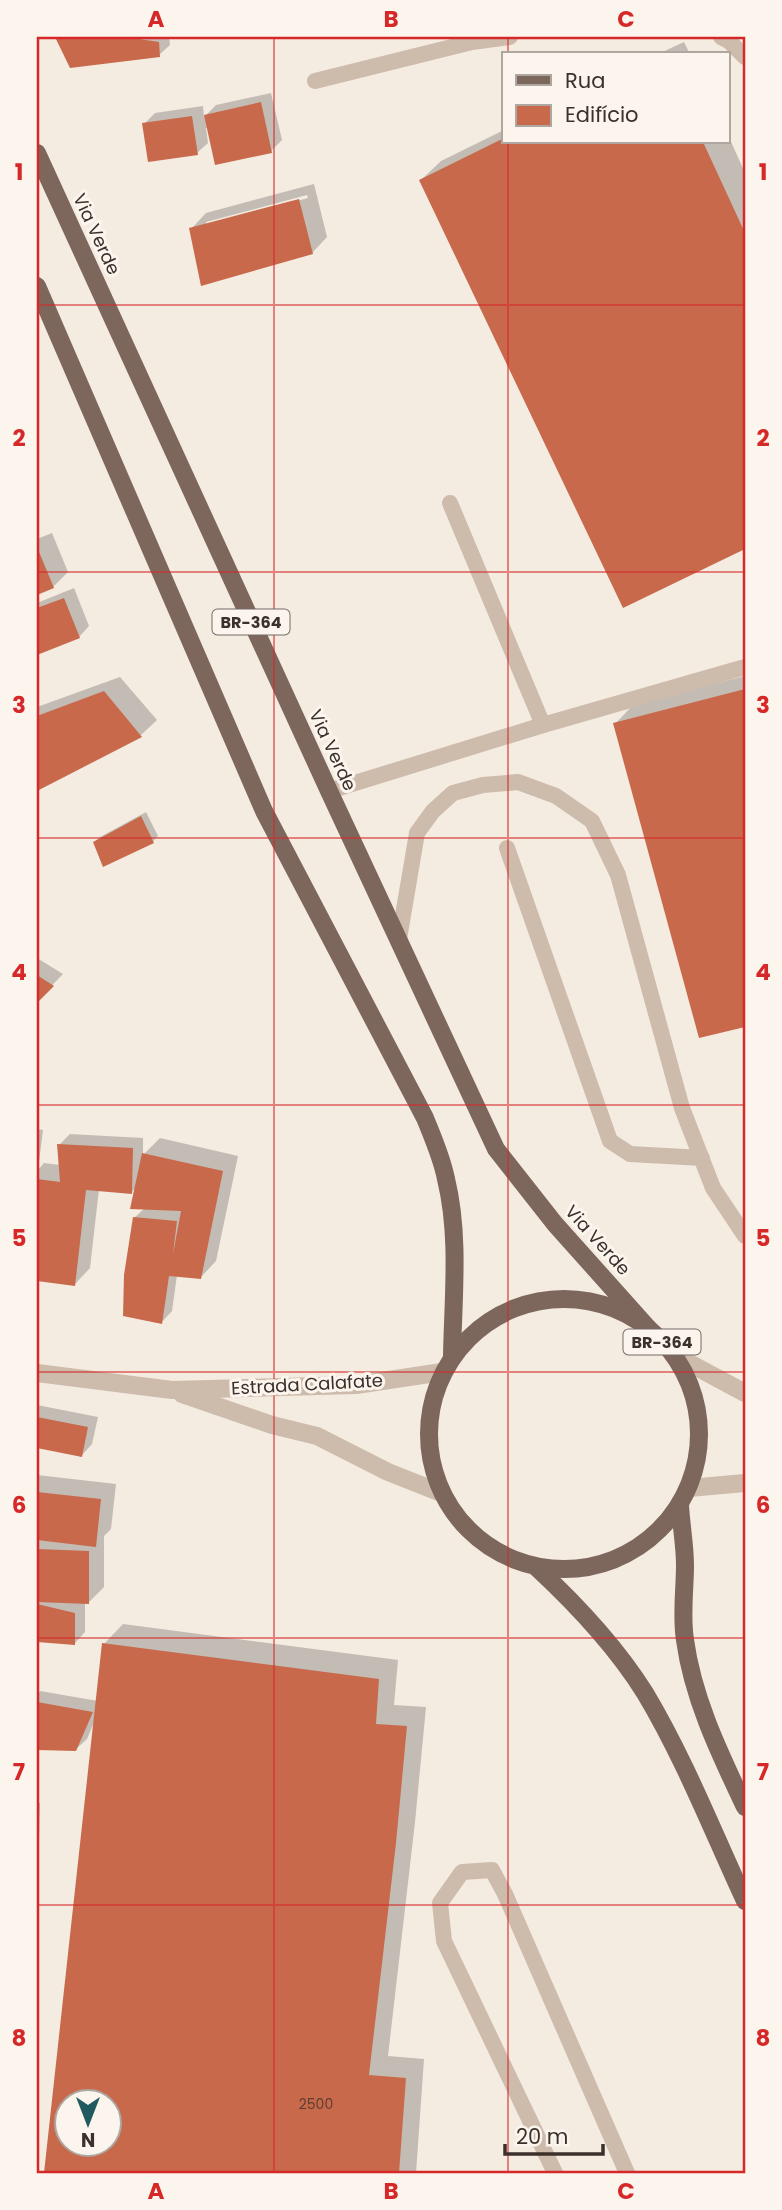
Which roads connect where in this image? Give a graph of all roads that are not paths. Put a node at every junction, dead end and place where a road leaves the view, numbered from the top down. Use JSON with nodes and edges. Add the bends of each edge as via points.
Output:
{"nodes":[{"id":1,"x":510,"y":37,"type":"edge"},
{"id":2,"x":722,"y":37,"type":"edge"},
{"id":3,"x":745,"y":57,"type":"edge"},
{"id":4,"x":315,"y":81,"type":"dead end"},
{"id":5,"x":37,"y":153,"type":"edge"},
{"id":6,"x":37,"y":286,"type":"edge"},
{"id":7,"x":450,"y":503,"type":"dead end"},
{"id":8,"x":745,"y":667,"type":"edge"},
{"id":9,"x":543,"y":725,"type":"junction"},
{"id":10,"x":329,"y":791,"type":"junction"},
{"id":11,"x":507,"y":848,"type":"dead end"},
{"id":12,"x":399,"y":939,"type":"junction"},
{"id":13,"x":702,"y":1158,"type":"junction"},
{"id":14,"x":745,"y":1236,"type":"edge"},
{"id":15,"x":649,"y":1328,"type":"junction"},
{"id":16,"x":452,"y":1356,"type":"junction"},
{"id":17,"x":676,"y":1356,"type":"junction"},
{"id":18,"x":442,"y":1372,"type":"junction"},
{"id":19,"x":37,"y":1373,"type":"edge"},
{"id":20,"x":172,"y":1390,"type":"junction"},
{"id":21,"x":745,"y":1393,"type":"edge"},
{"id":22,"x":745,"y":1483,"type":"edge"},
{"id":23,"x":689,"y":1488,"type":"junction"},
{"id":24,"x":441,"y":1493,"type":"junction"},
{"id":25,"x":680,"y":1505,"type":"junction"},
{"id":26,"x":536,"y":1567,"type":"junction"},
{"id":27,"x":745,"y":1807,"type":"edge"},
{"id":28,"x":745,"y":1902,"type":"edge"},
{"id":29,"x":555,"y":2173,"type":"edge"},
{"id":30,"x":627,"y":2173,"type":"edge"}],
"edges":[{"from":1,"to":4,"type":"lane"},
{"from":2,"to":3,"type":"lane"},
{"from":5,"to":10,"type":"main road","name":"Via Verde","number":"BR-364"},
{"from":6,"to":16,"type":"main road","number":"BR-364","via":[[264,811],[438,1148],[452,1217]]},
{"from":7,"to":9,"type":"lane"},
{"from":8,"to":9,"type":"lane"},
{"from":9,"to":10,"type":"lane"},
{"from":10,"to":12,"type":"main road","name":"Via Verde","number":"BR-364"},
{"from":11,"to":13,"type":"lane","via":[[610,1141],[630,1154]]},
{"from":12,"to":13,"type":"lane","via":[[417,833],[453,793],[518,782],[556,796],[592,821],[618,875],[682,1108]]},
{"from":12,"to":15,"type":"main road","name":"Via Verde","number":"BR-364","via":[[496,1149],[555,1224]]},
{"from":13,"to":14,"type":"lane","via":[[713,1188]]},
{"from":15,"to":16,"type":"main road","number":"BR-364","via":[[610,1306],[566,1299],[522,1305],[483,1325]]},
{"from":15,"to":17,"type":"main road","number":"BR-364"},
{"from":16,"to":18,"type":"main road","number":"BR-364"},
{"from":17,"to":21,"type":"street"},
{"from":17,"to":23,"type":"main road","number":"BR-364","via":[[692,1387],[699,1420],[698,1455]]},
{"from":18,"to":20,"type":"street","name":"Estrada Calafate","via":[[356,1385]]},
{"from":18,"to":24,"type":"main road","number":"BR-364","via":[[430,1412],[429,1454]]},
{"from":19,"to":20,"type":"street","name":"Estrada Calafate"},
{"from":20,"to":24,"type":"street","name":"Estrada Calafate","via":[[317,1436]]},
{"from":22,"to":23,"type":"street"},
{"from":23,"to":25,"type":"main road","number":"BR-364"},
{"from":24,"to":26,"type":"main road","number":"BR-364","via":[[465,1527],[498,1552]]},
{"from":25,"to":26,"type":"main road","number":"BR-364","via":[[653,1536],[618,1559],[578,1569]]},
{"from":25,"to":27,"type":"main road","via":[[684,1638],[691,1674]]},
{"from":26,"to":28,"type":"main road","number":"BR-364","via":[[572,1601],[645,1693]]},
{"from":29,"to":30,"type":"lane","via":[[443,1941],[440,1903],[462,1872],[492,1870]]}]}
